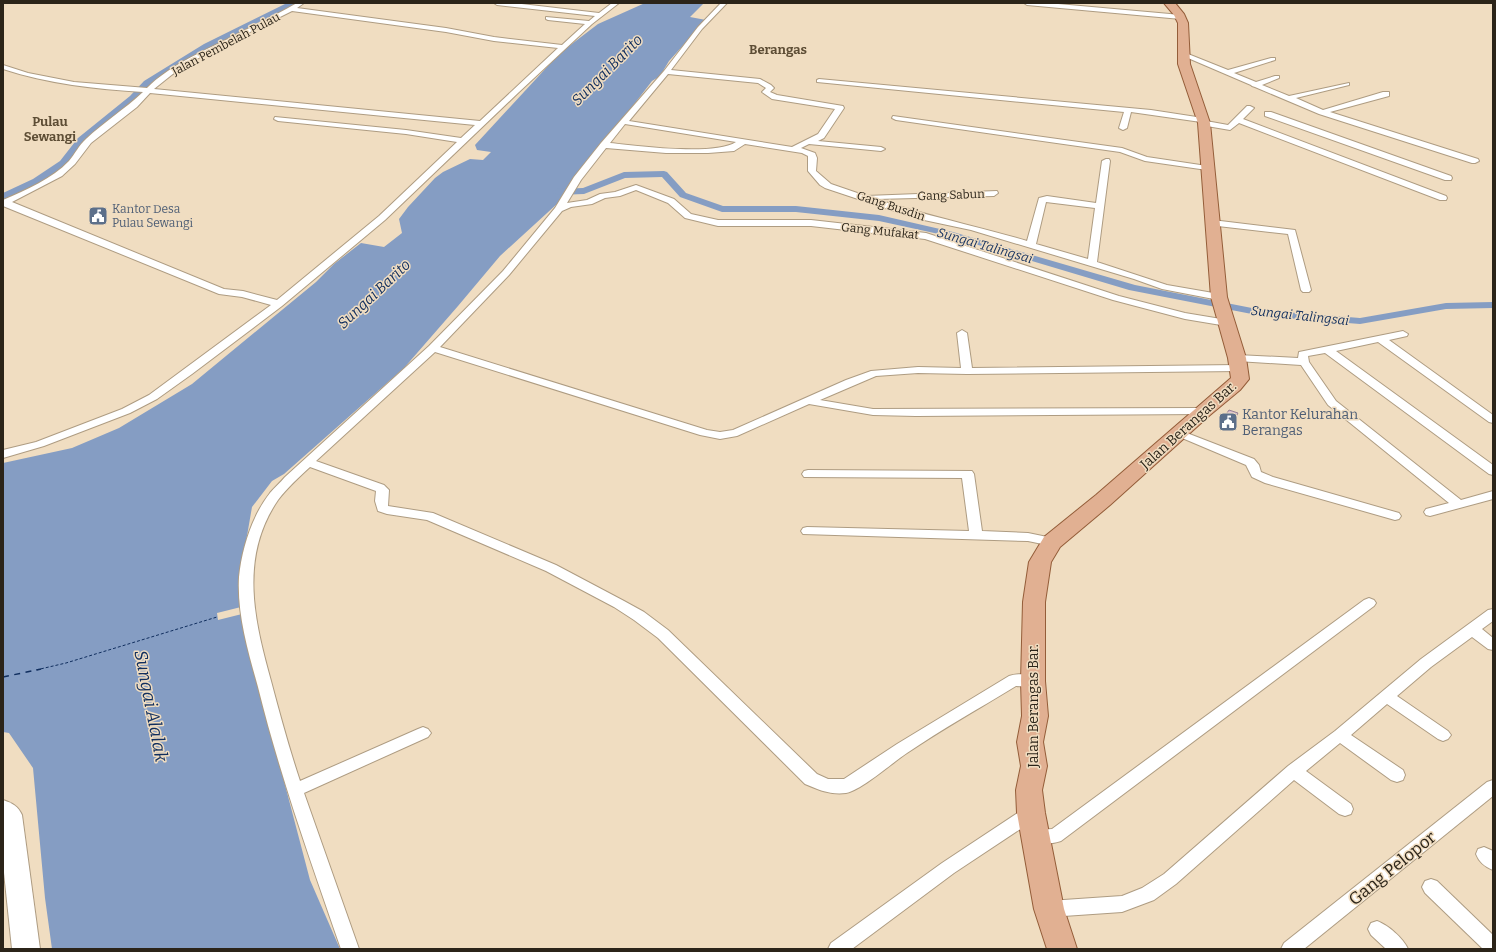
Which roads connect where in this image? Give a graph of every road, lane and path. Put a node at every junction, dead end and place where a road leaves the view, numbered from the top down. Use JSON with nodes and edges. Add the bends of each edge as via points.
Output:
{"nodes":[{"id":1,"x":302,"y":3,"type":"edge"},
{"id":2,"x":497,"y":3,"type":"edge"},
{"id":3,"x":616,"y":3,"type":"edge"},
{"id":4,"x":724,"y":3,"type":"edge"},
{"id":5,"x":1026,"y":3,"type":"edge"},
{"id":6,"x":1124,"y":3,"type":"edge"},
{"id":7,"x":1169,"y":3,"type":"edge"},
{"id":8,"x":292,"y":8,"type":"junction"},
{"id":9,"x":1128,"y":13,"type":"junction"},
{"id":10,"x":601,"y":15,"type":"junction"},
{"id":11,"x":1181,"y":17,"type":"junction"},
{"id":12,"x":548,"y":18,"type":"dead end"},
{"id":13,"x":590,"y":23,"type":"junction"},
{"id":14,"x":563,"y":47,"type":"junction"},
{"id":15,"x":1183,"y":54,"type":"junction"},
{"id":16,"x":1273,"y":59,"type":"dead end"},
{"id":17,"x":3,"y":67,"type":"edge"},
{"id":18,"x":666,"y":72,"type":"junction"},
{"id":19,"x":1226,"y":73,"type":"junction"},
{"id":20,"x":1277,"y":77,"type":"dead end"},
{"id":21,"x":819,"y":81,"type":"dead end"},
{"id":22,"x":1254,"y":84,"type":"junction"},
{"id":23,"x":1347,"y":84,"type":"dead end"},
{"id":24,"x":144,"y":90,"type":"junction"},
{"id":25,"x":1386,"y":94,"type":"dead end"},
{"id":26,"x":1288,"y":98,"type":"junction"},
{"id":27,"x":1250,"y":108,"type":"dead end"},
{"id":28,"x":1128,"y":110,"type":"junction"},
{"id":29,"x":1322,"y":112,"type":"junction"},
{"id":30,"x":1268,"y":114,"type":"dead end"},
{"id":31,"x":896,"y":118,"type":"dead end"},
{"id":32,"x":278,"y":119,"type":"dead end"},
{"id":33,"x":1239,"y":120,"type":"junction"},
{"id":34,"x":624,"y":122,"type":"junction"},
{"id":35,"x":1203,"y":122,"type":"junction"},
{"id":36,"x":481,"y":123,"type":"junction"},
{"id":37,"x":1123,"y":128,"type":"dead end"},
{"id":38,"x":464,"y":141,"type":"junction"},
{"id":39,"x":744,"y":141,"type":"junction"},
{"id":40,"x":809,"y":142,"type":"junction"},
{"id":41,"x":604,"y":145,"type":"junction"},
{"id":42,"x":795,"y":148,"type":"junction"},
{"id":43,"x":881,"y":149,"type":"dead end"},
{"id":44,"x":1391,"y":158,"type":"junction"},
{"id":45,"x":1106,"y":161,"type":"dead end"},
{"id":46,"x":1475,"y":161,"type":"dead end"},
{"id":47,"x":1207,"y":168,"type":"junction"},
{"id":48,"x":1369,"y":168,"type":"junction"},
{"id":49,"x":1448,"y":178,"type":"dead end"},
{"id":50,"x":994,"y":193,"type":"dead end"},
{"id":51,"x":860,"y":197,"type":"junction"},
{"id":52,"x":1443,"y":198,"type":"dead end"},
{"id":53,"x":4,"y":203,"type":"edge"},
{"id":54,"x":1099,"y":206,"type":"junction"},
{"id":55,"x":559,"y":208,"type":"junction"},
{"id":56,"x":1212,"y":223,"type":"junction"},
{"id":57,"x":1031,"y":245,"type":"junction"},
{"id":58,"x":1092,"y":263,"type":"junction"},
{"id":59,"x":1306,"y":290,"type":"dead end"},
{"id":60,"x":279,"y":304,"type":"junction"},
{"id":61,"x":1223,"y":309,"type":"junction"},
{"id":62,"x":962,"y":333,"type":"dead end"},
{"id":63,"x":1403,"y":334,"type":"dead end"},
{"id":64,"x":1381,"y":339,"type":"junction"},
{"id":65,"x":433,"y":348,"type":"junction"},
{"id":66,"x":1328,"y":350,"type":"junction"},
{"id":67,"x":1304,"y":362,"type":"junction"},
{"id":68,"x":1238,"y":363,"type":"junction"},
{"id":69,"x":967,"y":371,"type":"junction"},
{"id":70,"x":809,"y":400,"type":"junction"},
{"id":71,"x":1203,"y":412,"type":"junction"},
{"id":72,"x":1493,"y":420,"type":"edge"},
{"id":73,"x":1179,"y":432,"type":"junction"},
{"id":74,"x":3,"y":454,"type":"edge"},
{"id":75,"x":309,"y":463,"type":"junction"},
{"id":76,"x":1493,"y":471,"type":"edge"},
{"id":77,"x":808,"y":474,"type":"dead end"},
{"id":78,"x":1493,"y":495,"type":"edge"},
{"id":79,"x":1459,"y":504,"type":"junction"},
{"id":80,"x":1430,"y":512,"type":"dead end"},
{"id":81,"x":1395,"y":516,"type":"dead end"},
{"id":82,"x":807,"y":531,"type":"dead end"},
{"id":83,"x":976,"y":536,"type":"junction"},
{"id":84,"x":1052,"y":542,"type":"junction"},
{"id":85,"x":1369,"y":603,"type":"dead end"},
{"id":86,"x":1493,"y":614,"type":"edge"},
{"id":87,"x":1472,"y":629,"type":"junction"},
{"id":88,"x":1493,"y":645,"type":"edge"},
{"id":89,"x":1033,"y":681,"type":"junction"},
{"id":90,"x":1386,"y":696,"type":"junction"},
{"id":91,"x":423,"y":733,"type":"dead end"},
{"id":92,"x":1340,"y":735,"type":"junction"},
{"id":93,"x":1443,"y":735,"type":"dead end"},
{"id":94,"x":1294,"y":771,"type":"junction"},
{"id":95,"x":1397,"y":775,"type":"dead end"},
{"id":96,"x":1493,"y":787,"type":"edge"},
{"id":97,"x":295,"y":790,"type":"junction"},
{"id":98,"x":1345,"y":809,"type":"dead end"},
{"id":99,"x":3,"y":810,"type":"edge"},
{"id":100,"x":1032,"y":813,"type":"junction"},
{"id":101,"x":1431,"y":887,"type":"dead end"},
{"id":102,"x":1049,"y":909,"type":"junction"},
{"id":103,"x":1377,"y":929,"type":"dead end"},
{"id":104,"x":1488,"y":945,"type":"edge"},
{"id":105,"x":26,"y":949,"type":"edge"},
{"id":106,"x":350,"y":949,"type":"edge"},
{"id":107,"x":837,"y":949,"type":"edge"},
{"id":108,"x":1062,"y":949,"type":"edge"},
{"id":109,"x":1290,"y":949,"type":"edge"},
{"id":110,"x":1399,"y":949,"type":"edge"}],
"edges":[{"from":1,"to":8,"type":"street","name":"Jalan Pembelah Pulau"},
{"from":2,"to":10,"type":"street"},
{"from":3,"to":10,"type":"street"},
{"from":4,"to":18,"type":"street","via":[[700,28]]},
{"from":5,"to":9,"type":"street"},
{"from":6,"to":9,"type":"street"},
{"from":7,"to":11,"type":"main road"},
{"from":8,"to":14,"type":"street"},
{"from":8,"to":24,"type":"street","name":"Jalan Pembelah Pulau","via":[[200,55]]},
{"from":9,"to":11,"type":"street"},
{"from":10,"to":13,"type":"street"},
{"from":11,"to":15,"type":"main road"},
{"from":12,"to":13,"type":"street"},
{"from":13,"to":14,"type":"street"},
{"from":14,"to":36,"type":"street"},
{"from":15,"to":19,"type":"street"},
{"from":15,"to":35,"type":"main road"},
{"from":16,"to":19,"type":"street"},
{"from":17,"to":24,"type":"street","via":[[58,80]]},
{"from":18,"to":34,"type":"street"},
{"from":18,"to":40,"type":"street","via":[[760,81],[769,86],[766,92],[775,97],[840,108],[821,136]]},
{"from":19,"to":22,"type":"street"},
{"from":20,"to":22,"type":"street"},
{"from":21,"to":28,"type":"street"},
{"from":22,"to":26,"type":"street"},
{"from":23,"to":26,"type":"street"},
{"from":24,"to":36,"type":"street"},
{"from":24,"to":53,"type":"street","name":"Jalan Pembelah Pulau","via":[[134,105],[88,141],[59,174]]},
{"from":25,"to":29,"type":"street"},
{"from":26,"to":29,"type":"street"},
{"from":27,"to":33,"type":"street"},
{"from":28,"to":35,"type":"street"},
{"from":28,"to":37,"type":"street"},
{"from":29,"to":46,"type":"street"},
{"from":30,"to":44,"type":"street"},
{"from":31,"to":47,"type":"street","via":[[1117,149],[1145,159]]},
{"from":32,"to":38,"type":"street","via":[[406,132]]},
{"from":33,"to":35,"type":"street","via":[[1230,128]]},
{"from":33,"to":48,"type":"street"},
{"from":34,"to":39,"type":"street","name":"Gang Busdin"},
{"from":34,"to":41,"type":"street"},
{"from":35,"to":47,"type":"main road"},
{"from":36,"to":38,"type":"street"},
{"from":38,"to":60,"type":"street","via":[[382,218]]},
{"from":39,"to":41,"type":"street","via":[[727,150],[708,151],[666,151]]},
{"from":39,"to":42,"type":"street","name":"Gang Busdin"},
{"from":40,"to":42,"type":"street"},
{"from":40,"to":43,"type":"street"},
{"from":41,"to":55,"type":"street"},
{"from":42,"to":51,"type":"street","name":"Gang Busdin","via":[[812,155],[812,171],[823,183]]},
{"from":44,"to":48,"type":"street"},
{"from":44,"to":49,"type":"street"},
{"from":45,"to":54,"type":"street"},
{"from":47,"to":56,"type":"main road"},
{"from":48,"to":52,"type":"street"},
{"from":50,"to":51,"type":"street","name":"Gang Sabun"},
{"from":51,"to":57,"type":"street","name":"Gang Busdin","via":[[927,218]]},
{"from":53,"to":60,"type":"street","via":[[222,292],[243,294]]},
{"from":54,"to":57,"type":"street","via":[[1042,200]]},
{"from":54,"to":58,"type":"street"},
{"from":55,"to":61,"type":"street","name":"Gang Mufakat","via":[[636,187],[671,200],[688,216],[705,221],[810,223],[926,236],[1116,298],[1185,316]]},
{"from":55,"to":65,"type":"street","via":[[506,273]]},
{"from":56,"to":59,"type":"street","via":[[1292,232]]},
{"from":56,"to":61,"type":"main road"},
{"from":57,"to":58,"type":"street","name":"Gang Busdin"},
{"from":58,"to":61,"type":"street","name":"Gang Busdin"},
{"from":60,"to":74,"type":"street","via":[[153,397],[104,421]]},
{"from":61,"to":68,"type":"main road"},
{"from":62,"to":69,"type":"street"},
{"from":63,"to":64,"type":"street"},
{"from":64,"to":66,"type":"street"},
{"from":64,"to":72,"type":"street"},
{"from":65,"to":70,"type":"street","via":[[712,435],[726,436]]},
{"from":65,"to":75,"type":"street"},
{"from":66,"to":67,"type":"street","via":[[1303,354]]},
{"from":66,"to":76,"type":"street"},
{"from":67,"to":68,"type":"street"},
{"from":67,"to":79,"type":"street","via":[[1332,403]]},
{"from":68,"to":69,"type":"street"},
{"from":68,"to":71,"type":"main road","name":"Jalan Berangas Bar.","via":[[1240,378]]},
{"from":69,"to":70,"type":"street","via":[[918,370],[875,373]]},
{"from":70,"to":71,"type":"street","via":[[873,412]]},
{"from":71,"to":73,"type":"main road","name":"Jalan Berangas Bar."},
{"from":73,"to":81,"type":"street","via":[[1250,462],[1256,474],[1269,480]]},
{"from":73,"to":84,"type":"main road","name":"Jalan Berangas Bar.","via":[[1115,491]]},
{"from":75,"to":89,"type":"street","via":[[380,488],[383,490],[380,501],[382,508],[429,516],[551,568],[626,608],[663,634],[811,779],[827,786],[846,786],[902,748],[1014,680]]},
{"from":75,"to":97,"type":"street","via":[[273,498],[260,521],[246,577],[248,609],[257,655],[272,718]]},
{"from":77,"to":83,"type":"street","via":[[968,474]]},
{"from":78,"to":79,"type":"street"},
{"from":79,"to":80,"type":"street"},
{"from":82,"to":83,"type":"street"},
{"from":83,"to":84,"type":"street","via":[[1028,537]]},
{"from":84,"to":89,"type":"main road","name":"Jalan Berangas Bar.","via":[[1042,556],[1037,576],[1034,602]]},
{"from":85,"to":100,"type":"street","via":[[1055,836]]},
{"from":86,"to":87,"type":"street"},
{"from":87,"to":88,"type":"street"},
{"from":87,"to":90,"type":"street"},
{"from":89,"to":100,"type":"main road","name":"Jalan Berangas Bar.","via":[[1035,716],[1030,742],[1034,766]]},
{"from":90,"to":92,"type":"street"},
{"from":90,"to":93,"type":"street"},
{"from":91,"to":97,"type":"street"},
{"from":92,"to":94,"type":"street"},
{"from":92,"to":95,"type":"street"},
{"from":94,"to":98,"type":"street"},
{"from":94,"to":102,"type":"street","via":[[1170,879],[1148,894],[1122,904]]},
{"from":96,"to":109,"type":"street","name":"Gang Pelopor"},
{"from":97,"to":106,"type":"street"},
{"from":99,"to":105,"type":"street","via":[[10,815]]},
{"from":100,"to":102,"type":"main road"},
{"from":100,"to":107,"type":"street","via":[[948,868]]},
{"from":101,"to":104,"type":"street"},
{"from":102,"to":108,"type":"main road"},
{"from":103,"to":110,"type":"street"}]}
